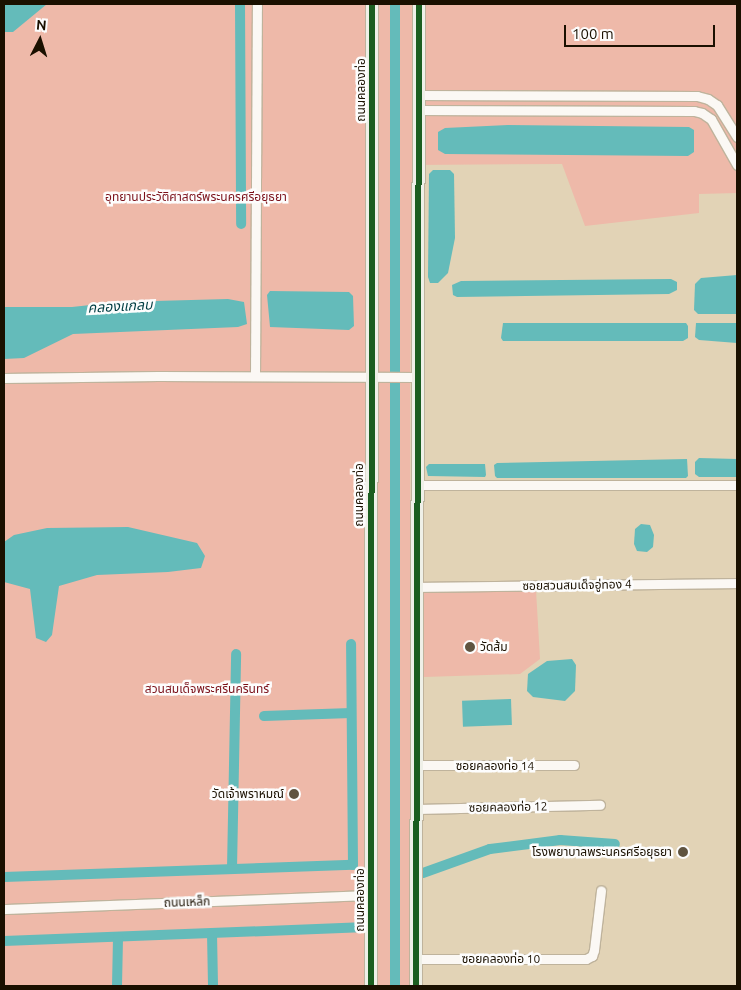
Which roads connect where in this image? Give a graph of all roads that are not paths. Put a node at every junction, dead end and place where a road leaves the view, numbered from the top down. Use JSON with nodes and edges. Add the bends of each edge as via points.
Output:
{"nodes":[{"id":1,"x":257,"y":4,"type":"edge"},
{"id":2,"x":372,"y":4,"type":"edge"},
{"id":3,"x":419,"y":4,"type":"edge"},
{"id":4,"x":418,"y":95,"type":"junction"},
{"id":5,"x":418,"y":110,"type":"junction"},
{"id":6,"x":737,"y":136,"type":"edge"},
{"id":7,"x":737,"y":165,"type":"edge"},
{"id":8,"x":255,"y":376,"type":"junction"},
{"id":9,"x":376,"y":377,"type":"junction"},
{"id":10,"x":412,"y":377,"type":"junction"},
{"id":11,"x":4,"y":378,"type":"edge"},
{"id":12,"x":737,"y":485,"type":"edge"},
{"id":13,"x":418,"y":486,"type":"junction"},
{"id":14,"x":737,"y":583,"type":"edge"},
{"id":15,"x":417,"y":586,"type":"junction"},
{"id":16,"x":417,"y":765,"type":"junction"},
{"id":17,"x":574,"y":765,"type":"dead end"},
{"id":18,"x":600,"y":805,"type":"dead end"},
{"id":19,"x":417,"y":809,"type":"junction"},
{"id":20,"x":601,"y":890,"type":"dead end"},
{"id":21,"x":371,"y":895,"type":"junction"},
{"id":22,"x":4,"y":909,"type":"edge"},
{"id":23,"x":416,"y":959,"type":"junction"},
{"id":24,"x":371,"y":986,"type":"edge"},
{"id":25,"x":416,"y":986,"type":"edge"}],
"edges":[{"from":1,"to":8,"type":"street"},
{"from":2,"to":9,"type":"street","name":"ถนนคลองท่อ"},
{"from":3,"to":4,"type":"street"},
{"from":4,"to":5,"type":"street"},
{"from":4,"to":6,"type":"street","via":[[697,96],[718,105]]},
{"from":5,"to":7,"type":"street","via":[[694,111],[711,119]]},
{"from":5,"to":10,"type":"street"},
{"from":8,"to":9,"type":"street"},
{"from":8,"to":11,"type":"street"},
{"from":9,"to":10,"type":"street"},
{"from":9,"to":21,"type":"street","name":"ถนนคลองท่อ"},
{"from":10,"to":13,"type":"street"},
{"from":12,"to":13,"type":"street"},
{"from":13,"to":15,"type":"street"},
{"from":14,"to":15,"type":"street","name":"ซอยสวนสมเด็จอู่ทอง 4"},
{"from":15,"to":16,"type":"street"},
{"from":16,"to":17,"type":"street","name":"ซอยคลองท่อ 14"},
{"from":16,"to":19,"type":"street"},
{"from":18,"to":19,"type":"street","name":"ซอยคลองท่อ 12"},
{"from":19,"to":23,"type":"street"},
{"from":20,"to":23,"type":"street","name":"ซอยคลองท่อ 10","via":[[594,950],[586,959]]},
{"from":21,"to":22,"type":"street","name":"ถนนเหล็ก"},
{"from":21,"to":24,"type":"street","name":"ถนนคลองท่อ"},
{"from":23,"to":25,"type":"street"}]}
